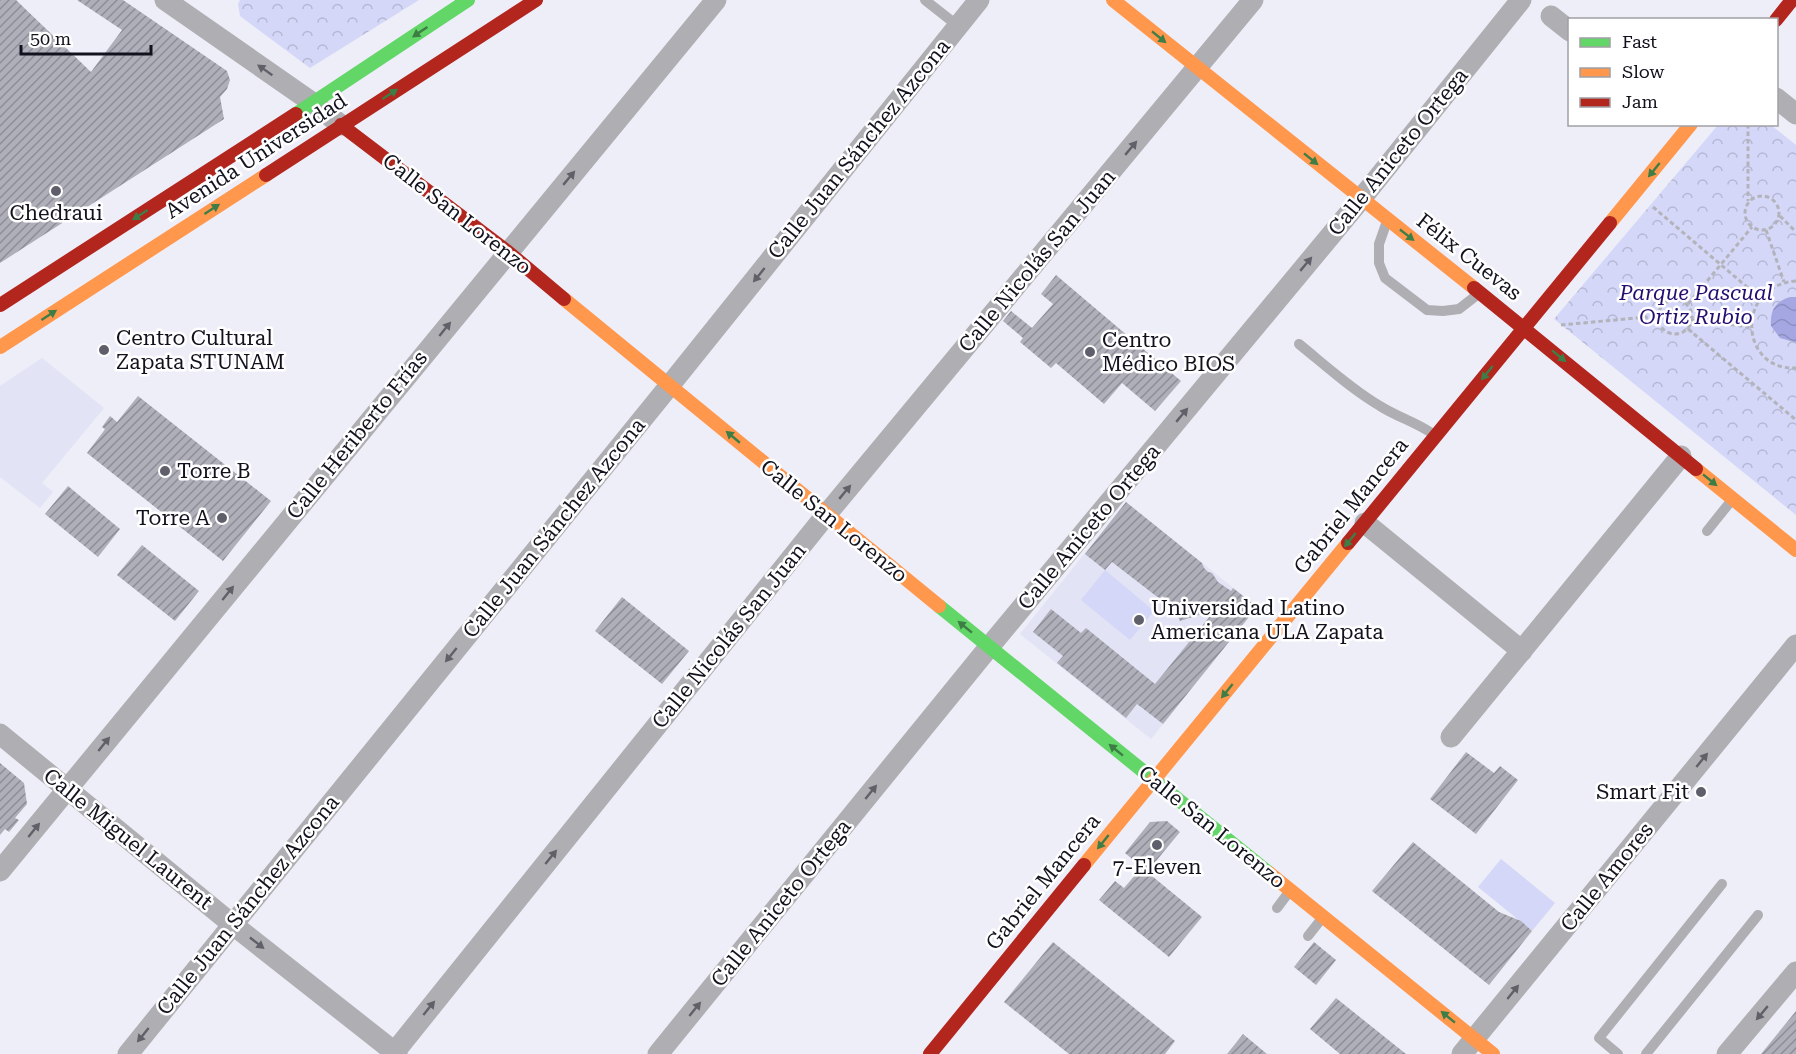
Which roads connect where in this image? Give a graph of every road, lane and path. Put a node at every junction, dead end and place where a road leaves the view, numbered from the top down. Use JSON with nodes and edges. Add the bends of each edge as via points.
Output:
{"nodes":[{"id":1,"x":468,"y":0,"type":"edge"},
{"id":2,"x":536,"y":0,"type":"edge"},
{"id":3,"x":716,"y":0,"type":"edge"},
{"id":4,"x":925,"y":0,"type":"edge"},
{"id":5,"x":979,"y":0,"type":"edge"},
{"id":6,"x":1113,"y":0,"type":"edge"},
{"id":7,"x":1253,"y":0,"type":"edge"},
{"id":8,"x":1521,"y":0,"type":"edge"},
{"id":9,"x":1792,"y":0,"type":"edge"},
{"id":10,"x":178,"y":4,"type":"edge"},
{"id":11,"x":1551,"y":16,"type":"dead end"},
{"id":12,"x":1778,"y":18,"type":"edge"},
{"id":13,"x":958,"y":26,"type":"junction"},
{"id":14,"x":1568,"y":30,"type":"edge"},
{"id":15,"x":1198,"y":68,"type":"junction"},
{"id":16,"x":1778,"y":100,"type":"edge"},
{"id":17,"x":313,"y":103,"type":"junction"},
{"id":18,"x":1796,"y":114,"type":"edge"},
{"id":19,"x":341,"y":125,"type":"junction"},
{"id":20,"x":1686,"y":126,"type":"edge"},
{"id":21,"x":1748,"y":126,"type":"edge"},
{"id":22,"x":1635,"y":192,"type":"junction"},
{"id":23,"x":1361,"y":199,"type":"junction"},
{"id":24,"x":1748,"y":202,"type":"junction"},
{"id":25,"x":1779,"y":216,"type":"junction"},
{"id":26,"x":1388,"y":220,"type":"junction"},
{"id":27,"x":1752,"y":227,"type":"junction"},
{"id":28,"x":1767,"y":230,"type":"junction"},
{"id":29,"x":1796,"y":232,"type":"edge"},
{"id":30,"x":508,"y":252,"type":"junction"},
{"id":31,"x":1721,"y":265,"type":"junction"},
{"id":32,"x":1796,"y":281,"type":"edge"},
{"id":33,"x":1784,"y":282,"type":"junction"},
{"id":34,"x":1480,"y":293,"type":"junction"},
{"id":35,"x":1760,"y":298,"type":"junction"},
{"id":36,"x":1687,"y":304,"type":"junction"},
{"id":37,"x":0,"y":305,"type":"edge"},
{"id":38,"x":1658,"y":316,"type":"junction"},
{"id":39,"x":1693,"y":320,"type":"junction"},
{"id":40,"x":1553,"y":326,"type":"dead end"},
{"id":41,"x":1751,"y":327,"type":"junction"},
{"id":42,"x":1524,"y":328,"type":"junction"},
{"id":43,"x":1688,"y":329,"type":"junction"},
{"id":44,"x":1299,"y":344,"type":"dead end"},
{"id":45,"x":0,"y":347,"type":"edge"},
{"id":46,"x":1796,"y":368,"type":"edge"},
{"id":47,"x":670,"y":385,"type":"junction"},
{"id":48,"x":1796,"y":420,"type":"edge"},
{"id":49,"x":1436,"y":436,"type":"junction"},
{"id":50,"x":1681,"y":456,"type":"junction"},
{"id":51,"x":1733,"y":498,"type":"junction"},
{"id":52,"x":826,"y":515,"type":"junction"},
{"id":53,"x":1365,"y":523,"type":"junction"},
{"id":54,"x":1707,"y":531,"type":"dead end"},
{"id":55,"x":1796,"y":550,"type":"edge"},
{"id":56,"x":1796,"y":645,"type":"edge"},
{"id":57,"x":989,"y":647,"type":"junction"},
{"id":58,"x":1522,"y":651,"type":"junction"},
{"id":59,"x":0,"y":734,"type":"edge"},
{"id":60,"x":1451,"y":737,"type":"dead end"},
{"id":61,"x":1154,"y":780,"type":"junction"},
{"id":62,"x":67,"y":789,"type":"junction"},
{"id":63,"x":0,"y":871,"type":"edge"},
{"id":64,"x":1722,"y":884,"type":"dead end"},
{"id":65,"x":1290,"y":890,"type":"junction"},
{"id":66,"x":1277,"y":908,"type":"dead end"},
{"id":67,"x":1758,"y":915,"type":"dead end"},
{"id":68,"x":1323,"y":917,"type":"junction"},
{"id":69,"x":232,"y":924,"type":"junction"},
{"id":70,"x":1308,"y":936,"type":"dead end"},
{"id":71,"x":1796,"y":972,"type":"edge"},
{"id":72,"x":1468,"y":1046,"type":"edge"},
{"id":73,"x":395,"y":1053,"type":"edge"},
{"id":74,"x":128,"y":1054,"type":"edge"},
{"id":75,"x":658,"y":1054,"type":"edge"},
{"id":76,"x":930,"y":1054,"type":"edge"},
{"id":77,"x":1493,"y":1054,"type":"edge"},
{"id":78,"x":1618,"y":1054,"type":"edge"},
{"id":79,"x":1646,"y":1054,"type":"edge"},
{"id":80,"x":1727,"y":1054,"type":"edge"}],
"edges":[{"from":1,"to":17,"type":"main road","name":"Avenida Universidad","one_way":true},
{"from":19,"to":2,"type":"main road","name":"Avenida Universidad","one_way":true},
{"from":30,"to":3,"type":"street","name":"Calle Heriberto Frías","one_way":true},
{"from":4,"to":13,"type":"lane"},
{"from":5,"to":13,"type":"street","name":"Calle Juan Sánchez Azcona"},
{"from":6,"to":15,"type":"main road","name":"Félix Cuevas","one_way":true},
{"from":7,"to":15,"type":"street","name":"Calle Nicolás San Juan"},
{"from":8,"to":23,"type":"street","name":"Calle Aniceto Ortega"},
{"from":9,"to":12,"type":"main road"},
{"from":17,"to":10,"type":"street","name":"Calle San Lorenzo","one_way":true},
{"from":11,"to":14,"type":"street"},
{"from":13,"to":47,"type":"street","name":"Calle Juan Sánchez Azcona","one_way":true},
{"from":15,"to":23,"type":"main road","name":"Félix Cuevas","one_way":true},
{"from":52,"to":15,"type":"street","name":"Calle Nicolás San Juan","one_way":true},
{"from":16,"to":18,"type":"street"},
{"from":17,"to":19,"type":"street","name":"Calle San Lorenzo"},
{"from":17,"to":37,"type":"main road","name":"Avenida Universidad","one_way":true},
{"from":19,"to":30,"type":"main road","name":"Calle San Lorenzo"},
{"from":45,"to":19,"type":"main road","name":"Avenida Universidad","one_way":true},
{"from":20,"to":22,"type":"main road","name":"Gabriel Mancera","one_way":true},
{"from":21,"to":24,"type":"path"},
{"from":22,"to":31,"type":"path"},
{"from":22,"to":42,"type":"main road","name":"Gabriel Mancera"},
{"from":23,"to":26,"type":"main road","name":"Félix Cuevas"},
{"from":57,"to":23,"type":"street","name":"Calle Aniceto Ortega","one_way":true},
{"from":24,"to":25,"type":"path","via":[[1758,196],[1769,197],[1778,205]]},
{"from":24,"to":27,"type":"path","via":[[1745,218]]},
{"from":25,"to":28,"type":"path"},
{"from":25,"to":29,"type":"path"},
{"from":26,"to":34,"type":"main road","name":"Félix Cuevas","one_way":true},
{"from":26,"to":34,"type":"lane","via":[[1379,244],[1378,263],[1385,278],[1427,310],[1459,309]]},
{"from":27,"to":28,"type":"path"},
{"from":27,"to":31,"type":"path"},
{"from":28,"to":33,"type":"path"},
{"from":30,"to":47,"type":"main road","name":"Calle San Lorenzo"},
{"from":62,"to":30,"type":"street","name":"Calle Heriberto Frías","one_way":true},
{"from":31,"to":35,"type":"path"},
{"from":31,"to":36,"type":"path"},
{"from":32,"to":33,"type":"path"},
{"from":33,"to":35,"type":"path"},
{"from":34,"to":42,"type":"main road","name":"Félix Cuevas"},
{"from":35,"to":41,"type":"path"},
{"from":36,"to":38,"type":"path","via":[[1672,300],[1662,306]]},
{"from":36,"to":39,"type":"path"},
{"from":38,"to":40,"type":"path"},
{"from":38,"to":43,"type":"path","via":[[1661,327],[1669,333],[1679,334]]},
{"from":39,"to":41,"type":"path"},
{"from":39,"to":43,"type":"path"},
{"from":41,"to":46,"type":"path","via":[[1763,355],[1775,364]]},
{"from":42,"to":49,"type":"main road","name":"Gabriel Mancera","one_way":true},
{"from":42,"to":50,"type":"main road","name":"Félix Cuevas","one_way":true},
{"from":43,"to":48,"type":"path"},
{"from":44,"to":49,"type":"lane","via":[[1366,398]]},
{"from":52,"to":47,"type":"main road","name":"Calle San Lorenzo","one_way":true},
{"from":47,"to":69,"type":"street","name":"Calle Juan Sánchez Azcona","one_way":true},
{"from":49,"to":53,"type":"main road","name":"Gabriel Mancera"},
{"from":50,"to":51,"type":"main road","name":"Félix Cuevas","one_way":true},
{"from":50,"to":58,"type":"street"},
{"from":51,"to":54,"type":"lane"},
{"from":51,"to":55,"type":"main road","name":"Félix Cuevas"},
{"from":57,"to":52,"type":"main road","name":"Calle San Lorenzo","one_way":true},
{"from":73,"to":52,"type":"street","name":"Calle Nicolás San Juan","one_way":true},
{"from":53,"to":58,"type":"street"},
{"from":53,"to":61,"type":"main road","name":"Gabriel Mancera","one_way":true},
{"from":72,"to":56,"type":"street","name":"Calle Amores","one_way":true},
{"from":61,"to":57,"type":"main road","name":"Calle San Lorenzo","one_way":true},
{"from":75,"to":57,"type":"street","name":"Calle Aniceto Ortega","one_way":true},
{"from":58,"to":60,"type":"street"},
{"from":59,"to":62,"type":"street","name":"Calle Miguel Laurent"},
{"from":61,"to":65,"type":"main road","name":"Calle San Lorenzo"},
{"from":61,"to":76,"type":"main road","name":"Gabriel Mancera","one_way":true},
{"from":63,"to":62,"type":"street","name":"Calle Heriberto Frías","one_way":true},
{"from":62,"to":69,"type":"street","name":"Calle Miguel Laurent"},
{"from":64,"to":78,"type":"lane","via":[[1599,1038]]},
{"from":65,"to":66,"type":"lane"},
{"from":65,"to":68,"type":"main road","name":"Calle San Lorenzo"},
{"from":67,"to":79,"type":"lane"},
{"from":68,"to":70,"type":"lane"},
{"from":72,"to":68,"type":"main road","name":"Calle San Lorenzo","one_way":true},
{"from":69,"to":73,"type":"street","name":"Calle Miguel Laurent","one_way":true},
{"from":69,"to":74,"type":"street","name":"Calle Juan Sánchez Azcona","one_way":true},
{"from":71,"to":80,"type":"street","one_way":true},
{"from":72,"to":77,"type":"main road","name":"Calle San Lorenzo"}]}
